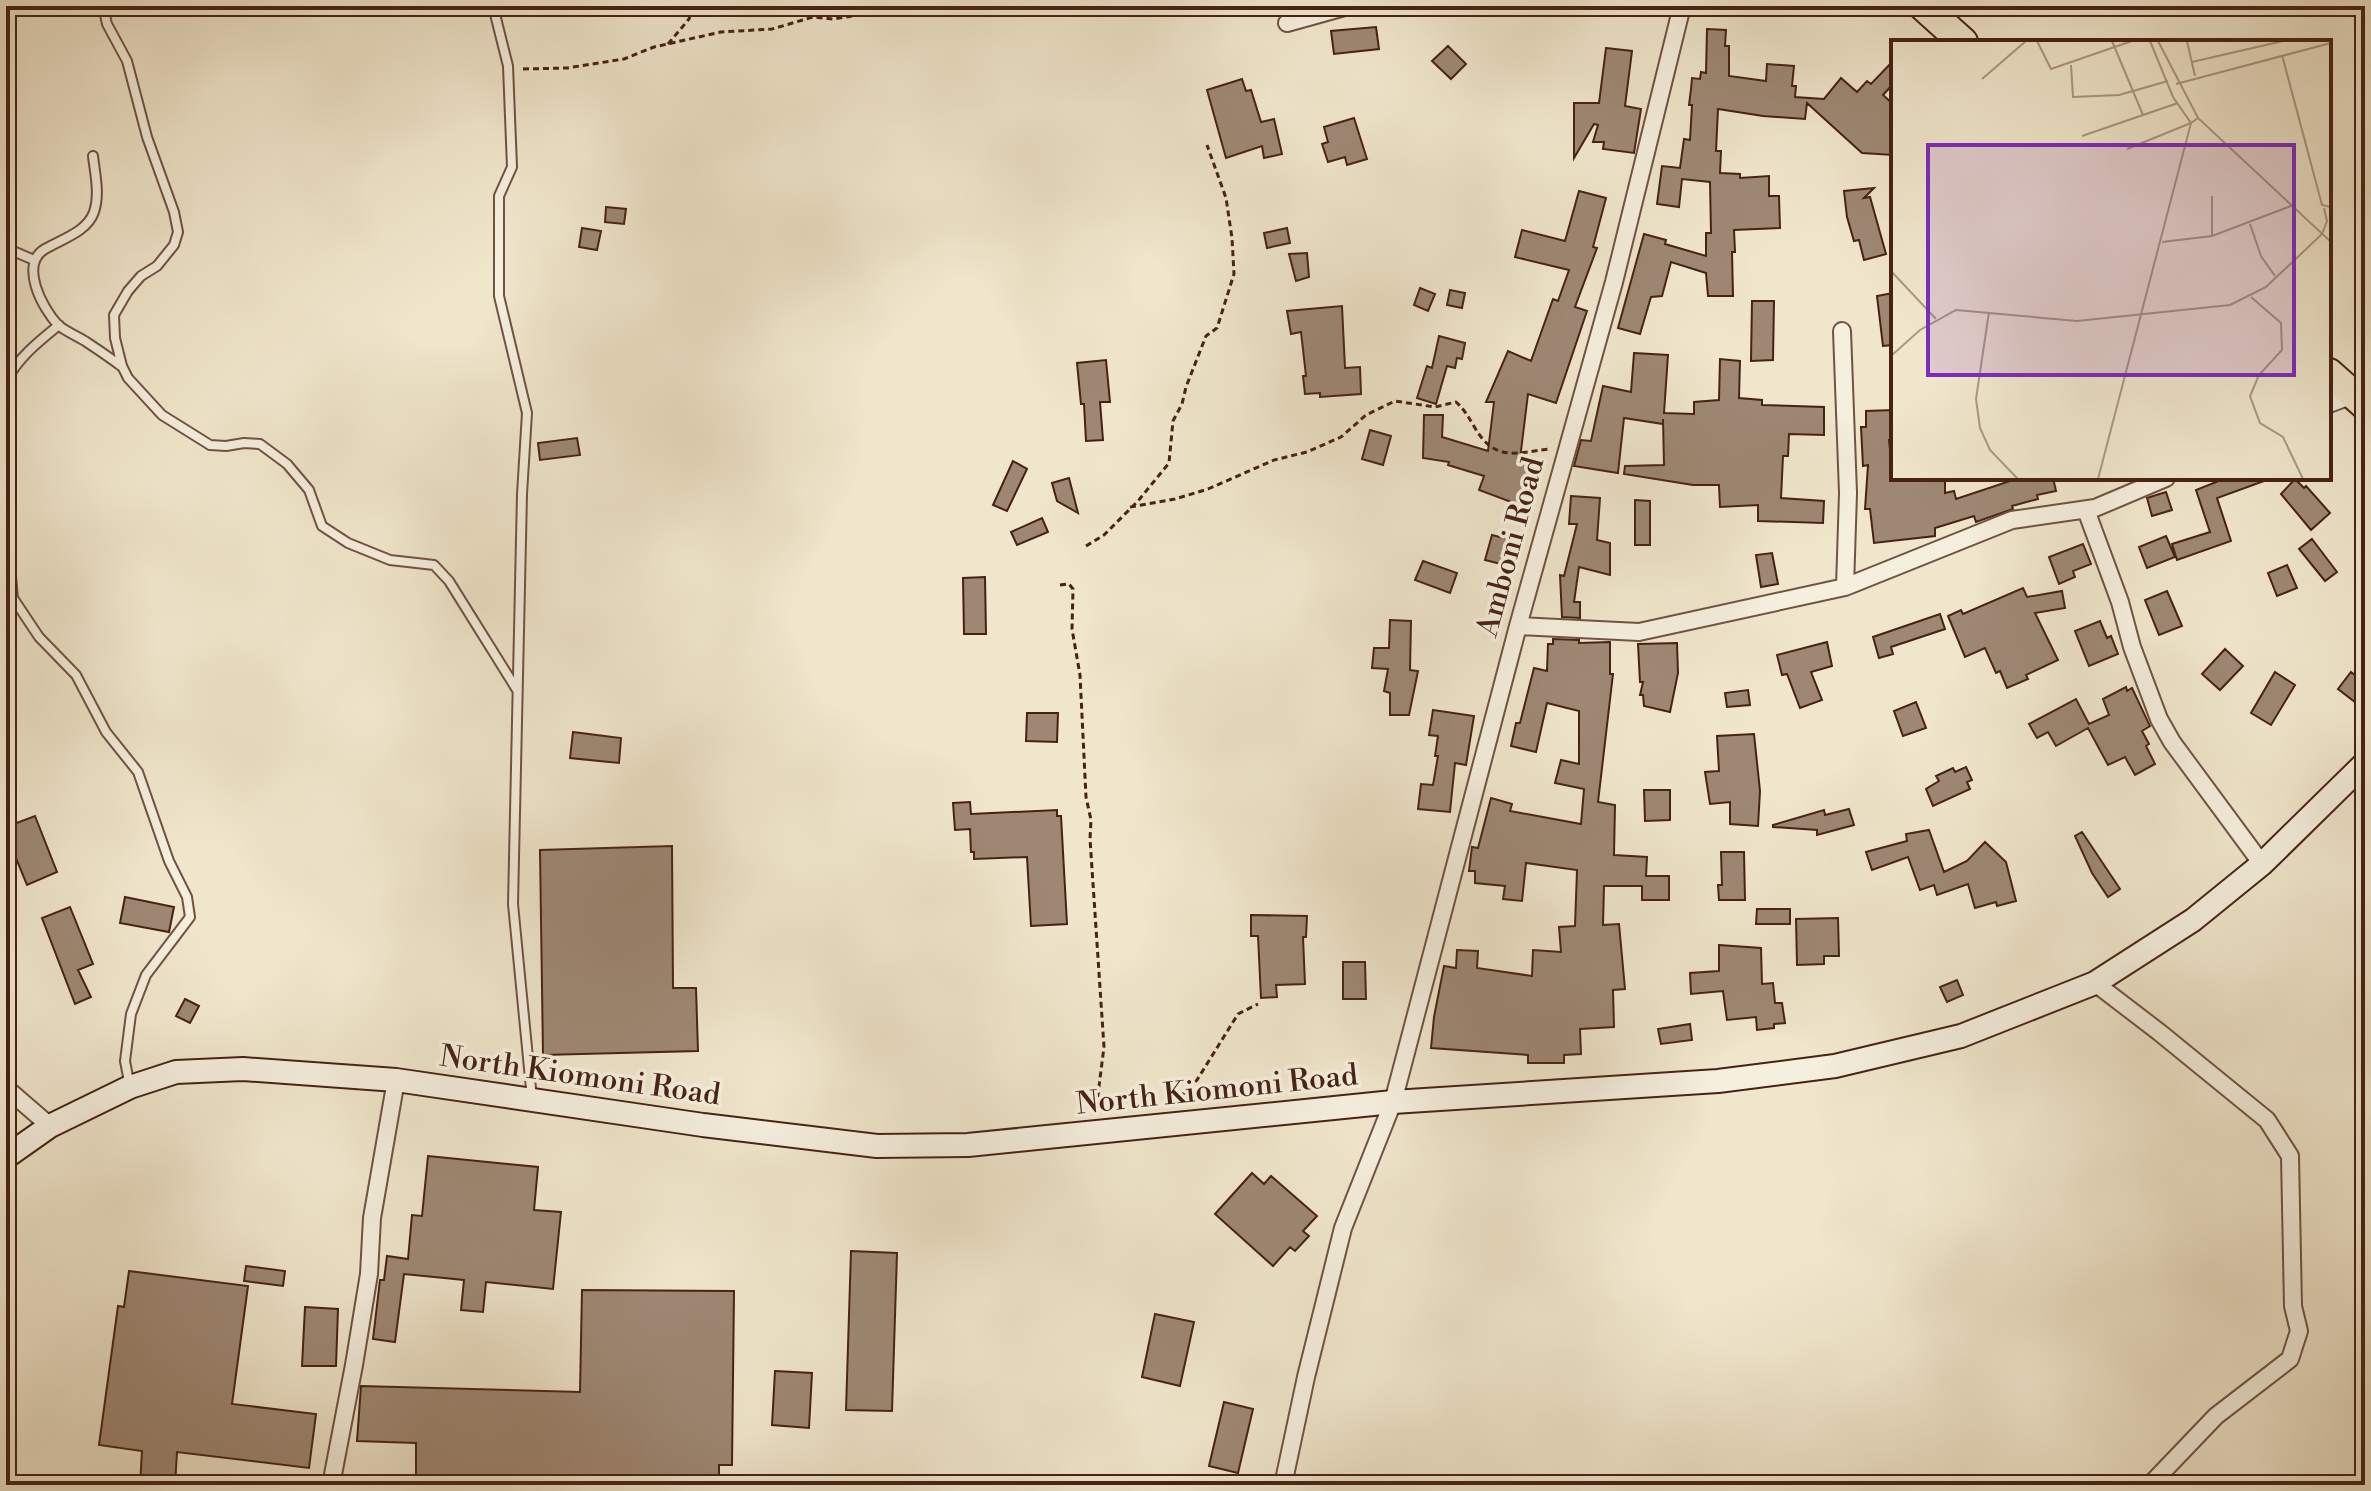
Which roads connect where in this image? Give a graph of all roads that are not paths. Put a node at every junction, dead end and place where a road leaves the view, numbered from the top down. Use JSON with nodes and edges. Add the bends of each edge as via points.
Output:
{"nodes":[{"id":1,"x":103,"y":6,"type":"edge"},
{"id":2,"x":493,"y":6,"type":"edge"},
{"id":3,"x":1348,"y":6,"type":"edge"},
{"id":4,"x":1682,"y":6,"type":"edge"},
{"id":5,"x":1923,"y":6,"type":"edge"},
{"id":6,"x":1287,"y":23,"type":"dead end"},
{"id":7,"x":1961,"y":40,"type":"edge"},
{"id":8,"x":93,"y":156,"type":"dead end"},
{"id":9,"x":6,"y":248,"type":"edge"},
{"id":10,"x":34,"y":260,"type":"junction"},
{"id":11,"x":59,"y":325,"type":"junction"},
{"id":12,"x":1842,"y":331,"type":"dead end"},
{"id":13,"x":122,"y":366,"type":"junction"},
{"id":14,"x":2331,"y":376,"type":"edge"},
{"id":15,"x":6,"y":381,"type":"edge"},
{"id":16,"x":2349,"y":401,"type":"edge"},
{"id":17,"x":6,"y":448,"type":"edge"},
{"id":18,"x":2161,"y":480,"type":"edge"},
{"id":19,"x":2086,"y":510,"type":"junction"},
{"id":20,"x":1845,"y":587,"type":"junction"},
{"id":21,"x":1518,"y":626,"type":"junction"},
{"id":22,"x":518,"y":691,"type":"junction"},
{"id":23,"x":2365,"y":763,"type":"edge"},
{"id":24,"x":2262,"y":864,"type":"junction"},
{"id":25,"x":2095,"y":983,"type":"junction"},
{"id":26,"x":396,"y":1080,"type":"junction"},
{"id":27,"x":130,"y":1087,"type":"junction"},
{"id":28,"x":6,"y":1088,"type":"edge"},
{"id":29,"x":532,"y":1100,"type":"junction"},
{"id":30,"x":1393,"y":1102,"type":"junction"},
{"id":31,"x":50,"y":1126,"type":"junction"},
{"id":32,"x":6,"y":1157,"type":"edge"},
{"id":33,"x":331,"y":1485,"type":"edge"},
{"id":34,"x":1283,"y":1485,"type":"edge"},
{"id":35,"x":2150,"y":1485,"type":"edge"}],
"edges":[{"from":1,"to":13,"type":"lane","via":[[127,61],[178,232],[174,245],[128,291],[114,315]]},
{"from":2,"to":22,"type":"lane","via":[[508,66],[512,167],[499,196],[499,296],[527,413]]},
{"from":3,"to":6,"type":"street"},
{"from":4,"to":21,"type":"street","name":"Amboni Road","via":[[1614,282]]},
{"from":5,"to":7,"type":"highway"},
{"from":8,"to":10,"type":"lane","via":[[94,214],[80,230]]},
{"from":9,"to":10,"type":"lane"},
{"from":10,"to":11,"type":"lane","via":[[32,274]]},
{"from":11,"to":13,"type":"lane"},
{"from":11,"to":15,"type":"lane","via":[[15,365]]},
{"from":12,"to":20,"type":"street","via":[[1848,493]]},
{"from":13,"to":22,"type":"lane","via":[[162,415],[210,445],[260,444],[287,464],[309,490],[322,526],[348,543],[390,560],[434,565]]},
{"from":14,"to":16,"type":"highway"},
{"from":17,"to":27,"type":"lane","via":[[13,598],[39,637],[76,675],[106,732],[138,772],[187,897],[190,917],[146,975],[131,1014],[125,1061]]},
{"from":18,"to":19,"type":"street"},
{"from":19,"to":20,"type":"street","via":[[2012,520]]},
{"from":19,"to":24,"type":"street","via":[[2159,719]]},
{"from":20,"to":21,"type":"street","via":[[1639,632]]},
{"from":21,"to":30,"type":"street","name":"Amboni Road"},
{"from":22,"to":29,"type":"lane","via":[[513,904]]},
{"from":23,"to":24,"type":"main road","name":"North Kiomoni Road"},
{"from":24,"to":25,"type":"main road","name":"North Kiomoni Road","via":[[2193,920]]},
{"from":25,"to":30,"type":"main road","name":"North Kiomoni Road","via":[[1961,1036],[1835,1066],[1718,1081]]},
{"from":25,"to":35,"type":"street","via":[[2267,1120],[2290,1156],[2293,1306],[2299,1331],[2290,1359],[2216,1416]]},
{"from":26,"to":27,"type":"main road","name":"North Kiomoni Road","via":[[243,1069],[176,1072]]},
{"from":26,"to":29,"type":"main road","name":"North Kiomoni Road"},
{"from":26,"to":33,"type":"street","via":[[372,1218],[357,1350]]},
{"from":27,"to":31,"type":"main road","name":"North Kiomoni Road"},
{"from":28,"to":31,"type":"street"},
{"from":29,"to":30,"type":"main road","name":"North Kiomoni Road","via":[[877,1146],[968,1145]]},
{"from":30,"to":34,"type":"street","name":"Amboni Road","via":[[1343,1228]]},
{"from":31,"to":32,"type":"main road","name":"North Kiomoni Road"}]}
